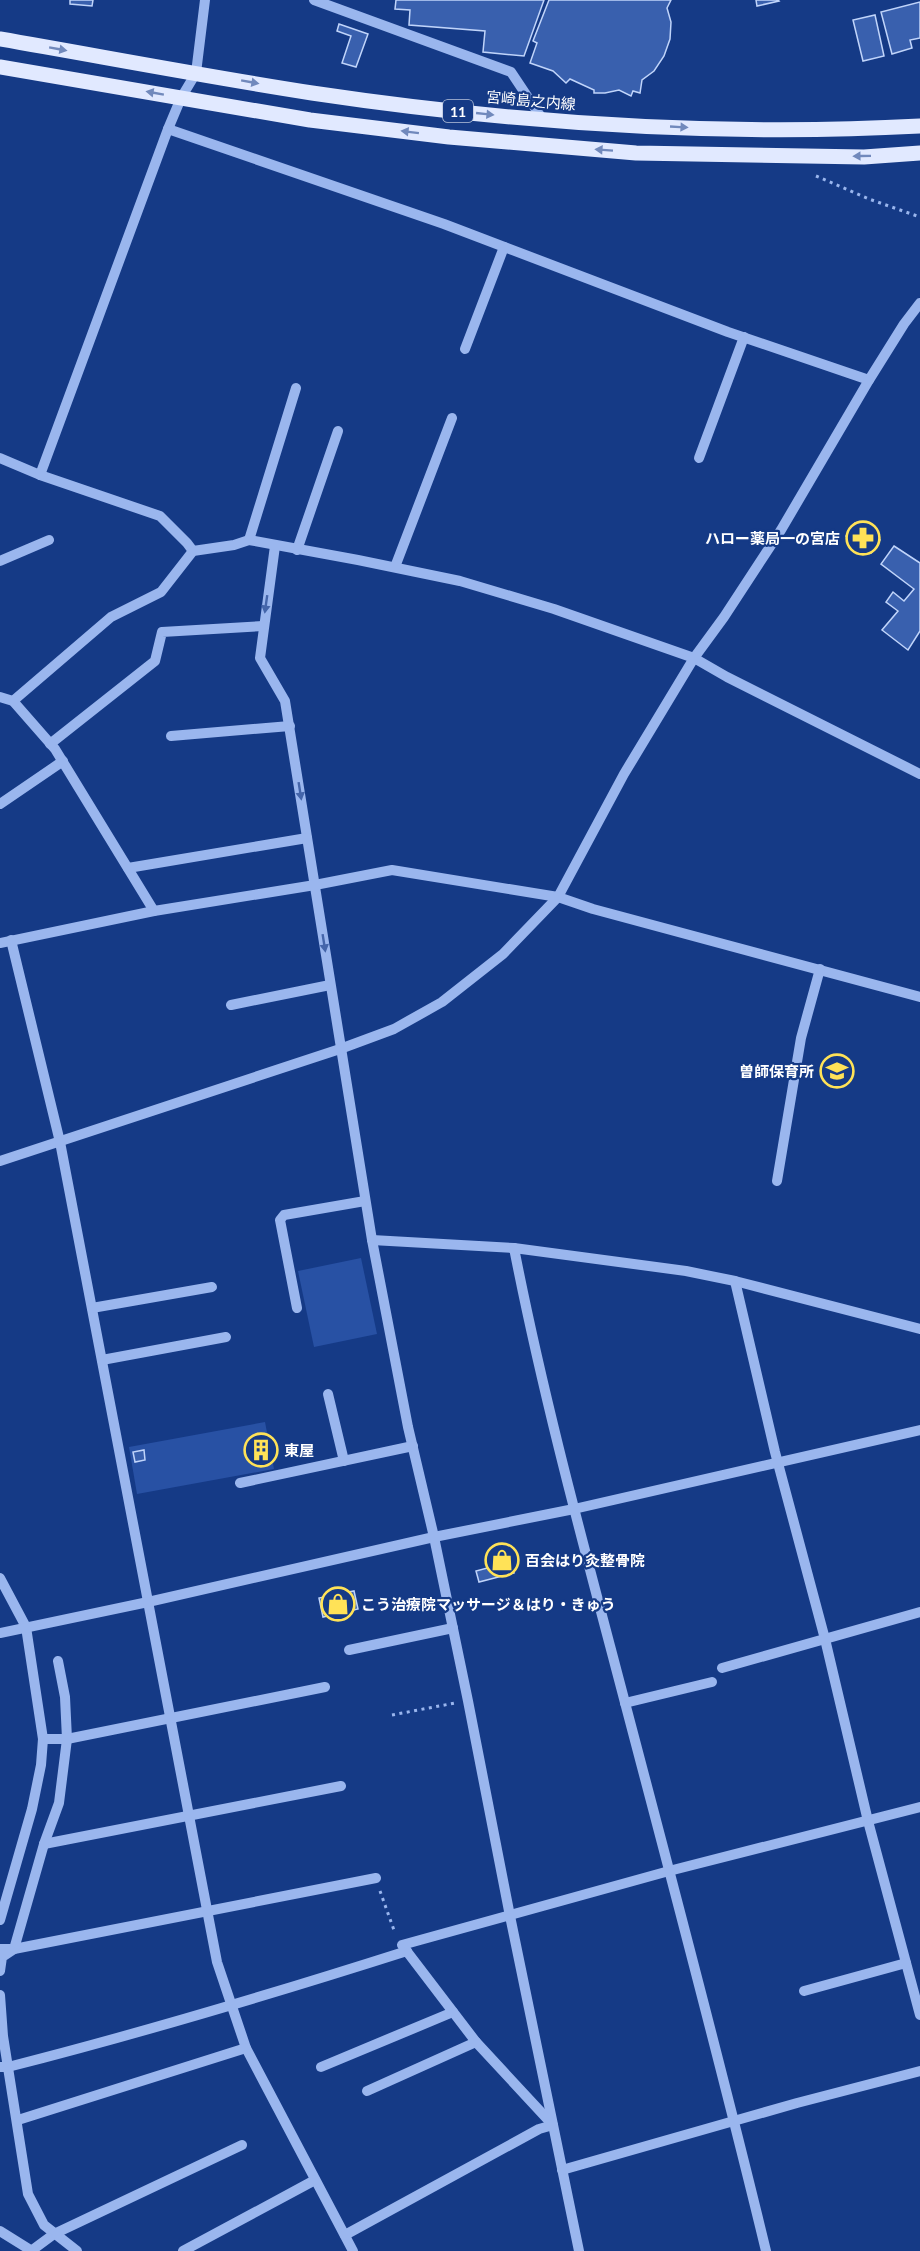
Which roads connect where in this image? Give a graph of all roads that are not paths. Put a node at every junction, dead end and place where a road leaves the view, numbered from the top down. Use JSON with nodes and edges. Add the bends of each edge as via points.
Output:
{"nodes":[{"id":1,"x":205,"y":0,"type":"edge"},
{"id":2,"x":314,"y":0,"type":"edge"},
{"id":3,"x":0,"y":39,"type":"edge"},
{"id":4,"x":0,"y":67,"type":"edge"},
{"id":5,"x":196,"y":73,"type":"junction"},
{"id":6,"x":181,"y":98,"type":"junction"},
{"id":7,"x":543,"y":120,"type":"junction"},
{"id":8,"x":920,"y":126,"type":"edge"},
{"id":9,"x":168,"y":129,"type":"junction"},
{"id":10,"x":920,"y":153,"type":"edge"},
{"id":11,"x":504,"y":247,"type":"junction"},
{"id":12,"x":920,"y":303,"type":"edge"},
{"id":13,"x":744,"y":337,"type":"junction"},
{"id":14,"x":465,"y":349,"type":"dead end"},
{"id":15,"x":869,"y":380,"type":"junction"},
{"id":16,"x":296,"y":388,"type":"dead end"},
{"id":17,"x":452,"y":418,"type":"dead end"},
{"id":18,"x":338,"y":431,"type":"dead end"},
{"id":19,"x":0,"y":458,"type":"edge"},
{"id":20,"x":699,"y":458,"type":"dead end"},
{"id":21,"x":40,"y":475,"type":"junction"},
{"id":22,"x":49,"y":540,"type":"dead end"},
{"id":23,"x":249,"y":540,"type":"junction"},
{"id":24,"x":275,"y":546,"type":"junction"},
{"id":25,"x":297,"y":550,"type":"junction"},
{"id":26,"x":193,"y":551,"type":"junction"},
{"id":27,"x":0,"y":561,"type":"edge"},
{"id":28,"x":395,"y":567,"type":"junction"},
{"id":29,"x":263,"y":626,"type":"junction"},
{"id":30,"x":694,"y":658,"type":"junction"},
{"id":31,"x":0,"y":697,"type":"edge"},
{"id":32,"x":13,"y":701,"type":"junction"},
{"id":33,"x":290,"y":726,"type":"junction"},
{"id":34,"x":171,"y":736,"type":"dead end"},
{"id":35,"x":50,"y":744,"type":"junction"},
{"id":36,"x":63,"y":760,"type":"junction"},
{"id":37,"x":920,"y":774,"type":"edge"},
{"id":38,"x":0,"y":804,"type":"edge"},
{"id":39,"x":307,"y":838,"type":"junction"},
{"id":40,"x":128,"y":868,"type":"junction"},
{"id":41,"x":315,"y":885,"type":"junction"},
{"id":42,"x":558,"y":897,"type":"junction"},
{"id":43,"x":154,"y":911,"type":"junction"},
{"id":44,"x":5,"y":941,"type":"edge"},
{"id":45,"x":820,"y":969,"type":"junction"},
{"id":46,"x":330,"y":985,"type":"junction"},
{"id":47,"x":920,"y":997,"type":"edge"},
{"id":48,"x":231,"y":1005,"type":"dead end"},
{"id":49,"x":340,"y":1049,"type":"junction"},
{"id":50,"x":60,"y":1142,"type":"junction"},
{"id":51,"x":0,"y":1161,"type":"edge"},
{"id":52,"x":777,"y":1181,"type":"dead end"},
{"id":53,"x":365,"y":1201,"type":"junction"},
{"id":54,"x":372,"y":1240,"type":"junction"},
{"id":55,"x":514,"y":1248,"type":"junction"},
{"id":56,"x":735,"y":1281,"type":"junction"},
{"id":57,"x":212,"y":1287,"type":"dead end"},
{"id":58,"x":92,"y":1308,"type":"junction"},
{"id":59,"x":297,"y":1308,"type":"dead end"},
{"id":60,"x":920,"y":1329,"type":"edge"},
{"id":61,"x":226,"y":1337,"type":"dead end"},
{"id":62,"x":102,"y":1360,"type":"junction"},
{"id":63,"x":328,"y":1394,"type":"dead end"},
{"id":64,"x":920,"y":1430,"type":"edge"},
{"id":65,"x":413,"y":1446,"type":"junction"},
{"id":66,"x":344,"y":1461,"type":"junction"},
{"id":67,"x":778,"y":1462,"type":"junction"},
{"id":68,"x":240,"y":1483,"type":"dead end"},
{"id":69,"x":574,"y":1509,"type":"junction"},
{"id":70,"x":434,"y":1537,"type":"junction"},
{"id":71,"x":0,"y":1578,"type":"edge"},
{"id":72,"x":148,"y":1602,"type":"junction"},
{"id":73,"x":920,"y":1612,"type":"edge"},
{"id":74,"x":26,"y":1627,"type":"junction"},
{"id":75,"x":453,"y":1628,"type":"junction"},
{"id":76,"x":0,"y":1633,"type":"edge"},
{"id":77,"x":825,"y":1639,"type":"junction"},
{"id":78,"x":349,"y":1650,"type":"dead end"},
{"id":79,"x":58,"y":1661,"type":"dead end"},
{"id":80,"x":722,"y":1668,"type":"dead end"},
{"id":81,"x":712,"y":1682,"type":"dead end"},
{"id":82,"x":324,"y":1687,"type":"dead end"},
{"id":83,"x":625,"y":1703,"type":"junction"},
{"id":84,"x":170,"y":1718,"type":"junction"},
{"id":85,"x":43,"y":1739,"type":"junction"},
{"id":86,"x":67,"y":1739,"type":"junction"},
{"id":87,"x":341,"y":1786,"type":"dead end"},
{"id":88,"x":920,"y":1807,"type":"edge"},
{"id":89,"x":189,"y":1817,"type":"junction"},
{"id":90,"x":868,"y":1821,"type":"junction"},
{"id":91,"x":44,"y":1844,"type":"junction"},
{"id":92,"x":669,"y":1871,"type":"junction"},
{"id":93,"x":376,"y":1878,"type":"road end"},
{"id":94,"x":207,"y":1911,"type":"junction"},
{"id":95,"x":510,"y":1916,"type":"junction"},
{"id":96,"x":0,"y":1920,"type":"edge"},
{"id":97,"x":404,"y":1948,"type":"junction"},
{"id":98,"x":0,"y":1949,"type":"edge"},
{"id":99,"x":14,"y":1950,"type":"junction"},
{"id":100,"x":906,"y":1964,"type":"junction"},
{"id":101,"x":0,"y":1971,"type":"edge"},
{"id":102,"x":804,"y":1991,"type":"dead end"},
{"id":103,"x":0,"y":1995,"type":"edge"},
{"id":104,"x":230,"y":2005,"type":"junction"},
{"id":105,"x":453,"y":2012,"type":"junction"},
{"id":106,"x":920,"y":2015,"type":"edge"},
{"id":107,"x":476,"y":2042,"type":"junction"},
{"id":108,"x":246,"y":2048,"type":"junction"},
{"id":109,"x":4,"y":2067,"type":"edge"},
{"id":110,"x":321,"y":2067,"type":"dead end"},
{"id":111,"x":920,"y":2071,"type":"edge"},
{"id":112,"x":367,"y":2091,"type":"dead end"},
{"id":113,"x":18,"y":2120,"type":"junction"},
{"id":114,"x":735,"y":2120,"type":"junction"},
{"id":115,"x":553,"y":2125,"type":"junction"},
{"id":116,"x":242,"y":2145,"type":"dead end"},
{"id":117,"x":562,"y":2170,"type":"junction"},
{"id":118,"x":315,"y":2180,"type":"junction"},
{"id":119,"x":0,"y":2232,"type":"edge"},
{"id":120,"x":54,"y":2234,"type":"junction"},
{"id":121,"x":345,"y":2235,"type":"junction"},
{"id":122,"x":32,"y":2251,"type":"edge"},
{"id":123,"x":77,"y":2251,"type":"edge"},
{"id":124,"x":183,"y":2251,"type":"edge"},
{"id":125,"x":353,"y":2251,"type":"edge"},
{"id":126,"x":579,"y":2251,"type":"edge"},
{"id":127,"x":766,"y":2251,"type":"edge"}],
"edges":[{"from":1,"to":5,"type":"street"},
{"from":2,"to":7,"type":"street","via":[[511,72]]},
{"from":3,"to":5,"type":"main road","name":"宮崎島之内線","number":"11","one_way":true},
{"from":6,"to":4,"type":"main road","number":"11","one_way":true},
{"from":5,"to":6,"type":"street"},
{"from":5,"to":7,"type":"main road","name":"宮崎島之内線","number":"11","one_way":true,"via":[[312,93]]},
{"from":6,"to":9,"type":"street"},
{"from":10,"to":6,"type":"main road","number":"11","one_way":true,"via":[[852,157],[636,153],[449,137],[310,120]]},
{"from":7,"to":8,"type":"main road","name":"宮崎島之内線","number":"11","one_way":true,"via":[[705,129]]},
{"from":9,"to":11,"type":"street"},
{"from":9,"to":21,"type":"street"},
{"from":11,"to":13,"type":"street"},
{"from":11,"to":14,"type":"street"},
{"from":12,"to":15,"type":"street"},
{"from":13,"to":15,"type":"street"},
{"from":13,"to":20,"type":"street"},
{"from":15,"to":30,"type":"street","via":[[781,530]]},
{"from":16,"to":23,"type":"street"},
{"from":17,"to":28,"type":"street"},
{"from":18,"to":25,"type":"street"},
{"from":19,"to":21,"type":"street"},
{"from":21,"to":26,"type":"street","via":[[160,516]]},
{"from":22,"to":27,"type":"street"},
{"from":23,"to":24,"type":"street"},
{"from":23,"to":26,"type":"street"},
{"from":24,"to":25,"type":"street"},
{"from":24,"to":29,"type":"street","one_way":true},
{"from":25,"to":28,"type":"street"},
{"from":26,"to":32,"type":"street","via":[[160,592],[111,617]]},
{"from":28,"to":30,"type":"street","via":[[460,581],[554,609]]},
{"from":29,"to":33,"type":"street","via":[[260,658],[285,701]]},
{"from":29,"to":35,"type":"street","via":[[162,633],[155,661]]},
{"from":30,"to":37,"type":"street"},
{"from":30,"to":42,"type":"street","via":[[624,774]]},
{"from":31,"to":32,"type":"street"},
{"from":32,"to":35,"type":"street"},
{"from":33,"to":34,"type":"street"},
{"from":33,"to":39,"type":"street","one_way":true},
{"from":35,"to":36,"type":"street"},
{"from":36,"to":38,"type":"street"},
{"from":36,"to":40,"type":"street"},
{"from":39,"to":40,"type":"street"},
{"from":39,"to":41,"type":"street"},
{"from":40,"to":43,"type":"street"},
{"from":41,"to":42,"type":"street","via":[[392,870]]},
{"from":41,"to":43,"type":"street"},
{"from":41,"to":46,"type":"street","one_way":true},
{"from":42,"to":45,"type":"street"},
{"from":42,"to":49,"type":"street","via":[[503,954],[442,1002],[394,1029]]},
{"from":43,"to":44,"type":"street"},
{"from":44,"to":50,"type":"street"},
{"from":45,"to":47,"type":"street"},
{"from":45,"to":52,"type":"street","via":[[801,1038]]},
{"from":46,"to":48,"type":"street"},
{"from":46,"to":49,"type":"street"},
{"from":49,"to":50,"type":"street"},
{"from":49,"to":53,"type":"street"},
{"from":50,"to":51,"type":"street"},
{"from":50,"to":58,"type":"street"},
{"from":53,"to":54,"type":"street"},
{"from":53,"to":59,"type":"street","via":[[284,1215],[280,1220]]},
{"from":54,"to":55,"type":"street"},
{"from":54,"to":65,"type":"street"},
{"from":55,"to":56,"type":"street"},
{"from":55,"to":69,"type":"street"},
{"from":56,"to":60,"type":"street"},
{"from":56,"to":67,"type":"street"},
{"from":57,"to":58,"type":"street"},
{"from":58,"to":62,"type":"street"},
{"from":61,"to":62,"type":"street"},
{"from":62,"to":72,"type":"street"},
{"from":63,"to":66,"type":"street"},
{"from":64,"to":67,"type":"street"},
{"from":65,"to":66,"type":"street"},
{"from":65,"to":70,"type":"street"},
{"from":66,"to":68,"type":"street"},
{"from":67,"to":69,"type":"street"},
{"from":67,"to":77,"type":"street"},
{"from":69,"to":70,"type":"street"},
{"from":69,"to":83,"type":"street"},
{"from":70,"to":72,"type":"street"},
{"from":70,"to":75,"type":"street"},
{"from":71,"to":74,"type":"street"},
{"from":72,"to":74,"type":"street"},
{"from":72,"to":84,"type":"street"},
{"from":73,"to":77,"type":"street"},
{"from":74,"to":76,"type":"street"},
{"from":74,"to":85,"type":"street"},
{"from":75,"to":78,"type":"street"},
{"from":75,"to":95,"type":"street"},
{"from":77,"to":80,"type":"street"},
{"from":77,"to":90,"type":"street"},
{"from":79,"to":86,"type":"street"},
{"from":81,"to":83,"type":"street"},
{"from":82,"to":84,"type":"street"},
{"from":83,"to":92,"type":"street"},
{"from":84,"to":86,"type":"street"},
{"from":84,"to":89,"type":"street"},
{"from":85,"to":86,"type":"street"},
{"from":85,"to":96,"type":"street","via":[[32,1809]]},
{"from":86,"to":91,"type":"street","via":[[59,1803]]},
{"from":87,"to":89,"type":"street"},
{"from":88,"to":90,"type":"street"},
{"from":89,"to":91,"type":"street"},
{"from":89,"to":94,"type":"street"},
{"from":90,"to":92,"type":"street"},
{"from":90,"to":100,"type":"street"},
{"from":91,"to":99,"type":"street"},
{"from":92,"to":95,"type":"street"},
{"from":92,"to":114,"type":"street"},
{"from":93,"to":94,"type":"street"},
{"from":94,"to":99,"type":"street"},
{"from":94,"to":104,"type":"street"},
{"from":95,"to":97,"type":"street"},
{"from":95,"to":115,"type":"street"},
{"from":97,"to":104,"type":"street","via":[[321,1979]]},
{"from":97,"to":105,"type":"street"},
{"from":98,"to":99,"type":"street"},
{"from":99,"to":101,"type":"street","via":[[2,1957]]},
{"from":100,"to":102,"type":"street"},
{"from":100,"to":106,"type":"street"},
{"from":103,"to":109,"type":"street"},
{"from":104,"to":108,"type":"street"},
{"from":104,"to":109,"type":"street"},
{"from":105,"to":107,"type":"street"},
{"from":105,"to":110,"type":"street"},
{"from":107,"to":112,"type":"street"},
{"from":107,"to":115,"type":"street"},
{"from":108,"to":113,"type":"street"},
{"from":108,"to":118,"type":"street"},
{"from":109,"to":113,"type":"street"},
{"from":111,"to":114,"type":"street"},
{"from":113,"to":120,"type":"street","via":[[28,2194],[44,2225]]},
{"from":114,"to":117,"type":"street"},
{"from":114,"to":127,"type":"street"},
{"from":115,"to":117,"type":"street"},
{"from":115,"to":121,"type":"street","via":[[539,2129]]},
{"from":116,"to":120,"type":"street"},
{"from":117,"to":126,"type":"street"},
{"from":118,"to":121,"type":"street"},
{"from":118,"to":124,"type":"street"},
{"from":119,"to":122,"type":"street"},
{"from":120,"to":122,"type":"street"},
{"from":120,"to":123,"type":"street"},
{"from":121,"to":125,"type":"street"}]}
